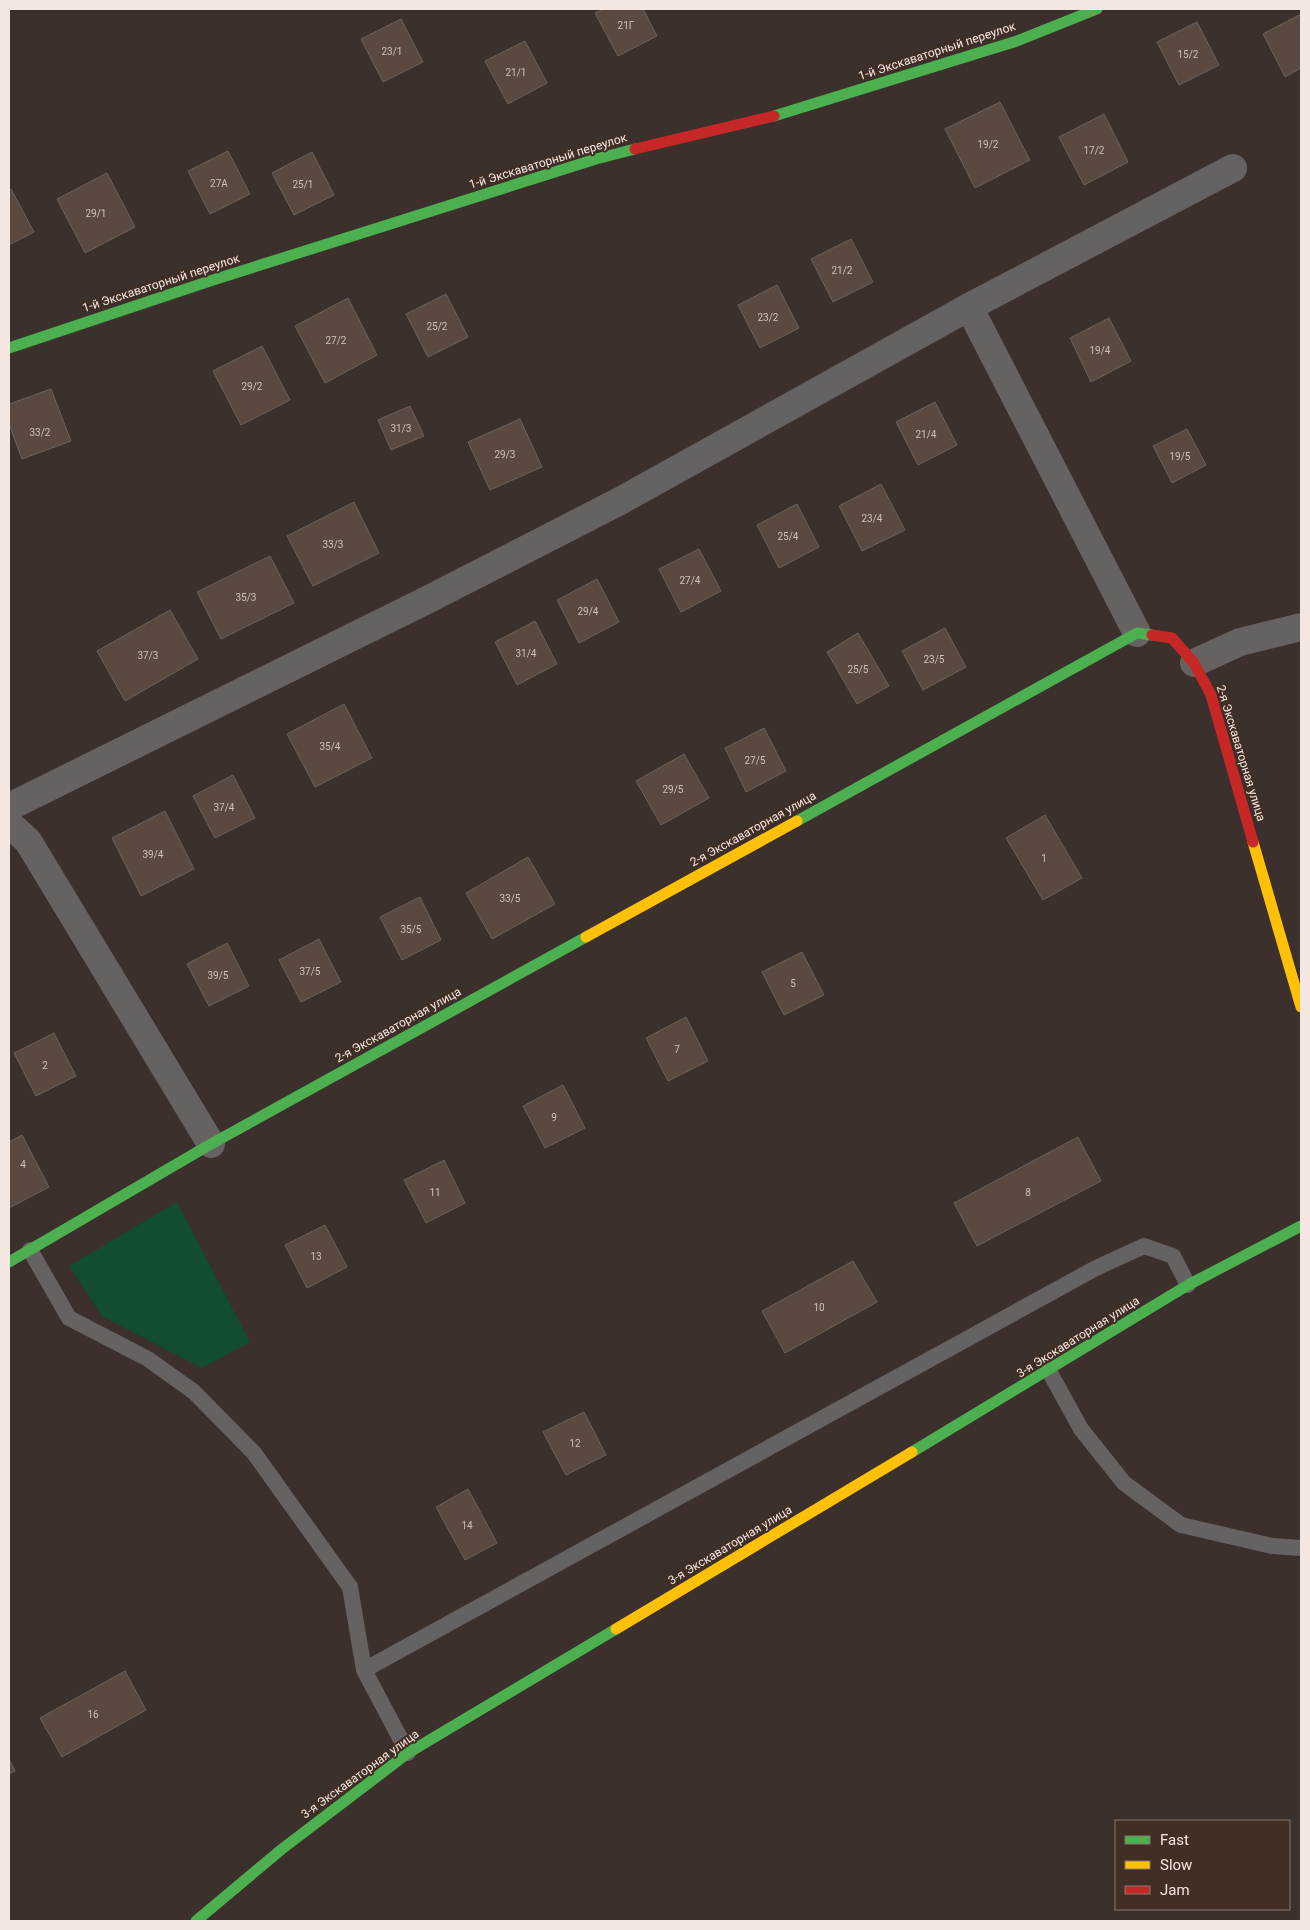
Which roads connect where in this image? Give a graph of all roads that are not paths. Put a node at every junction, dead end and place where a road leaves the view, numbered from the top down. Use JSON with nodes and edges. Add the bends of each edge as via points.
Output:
{"nodes":[{"id":1,"x":1096,"y":9,"type":"edge"},
{"id":2,"x":1233,"y":168,"type":"dead end"},
{"id":3,"x":969,"y":307,"type":"junction"},
{"id":4,"x":9,"y":348,"type":"edge"},
{"id":5,"x":1301,"y":627,"type":"edge"},
{"id":6,"x":1137,"y":633,"type":"junction"},
{"id":7,"x":1194,"y":663,"type":"junction"},
{"id":8,"x":9,"y":807,"type":"edge"},
{"id":9,"x":9,"y":824,"type":"edge"},
{"id":10,"x":1301,"y":1007,"type":"edge"},
{"id":11,"x":210,"y":1144,"type":"junction"},
{"id":12,"x":1301,"y":1226,"type":"edge"},
{"id":13,"x":30,"y":1250,"type":"junction"},
{"id":14,"x":9,"y":1262,"type":"edge"},
{"id":15,"x":1188,"y":1285,"type":"junction"},
{"id":16,"x":1049,"y":1371,"type":"junction"},
{"id":17,"x":1301,"y":1548,"type":"edge"},
{"id":18,"x":364,"y":1670,"type":"junction"},
{"id":19,"x":408,"y":1753,"type":"junction"},
{"id":20,"x":196,"y":1921,"type":"edge"}],
"edges":[{"from":1,"to":4,"type":"street","name":"1-й Экскаваторный переулок","via":[[1017,40],[786,113],[596,159]]},
{"from":2,"to":3,"type":"street"},
{"from":3,"to":6,"type":"street"},
{"from":3,"to":8,"type":"street","via":[[620,501]]},
{"from":5,"to":7,"type":"street","via":[[1240,642]]},
{"from":6,"to":7,"type":"street","name":"2-я Экскаваторная улица","via":[[1172,638]]},
{"from":6,"to":11,"type":"street","name":"2-я Экскаваторная улица"},
{"from":7,"to":10,"type":"street","name":"2-я Экскаваторная улица","via":[[1212,695]]},
{"from":9,"to":11,"type":"street","via":[[28,841]]},
{"from":11,"to":13,"type":"street","name":"2-я Экскаваторная улица"},
{"from":12,"to":15,"type":"street","name":"3-я Экскаваторная улица"},
{"from":13,"to":14,"type":"street","name":"2-я Экскаваторная улица"},
{"from":13,"to":18,"type":"lane","via":[[69,1318],[148,1359],[194,1392],[254,1453],[350,1587]]},
{"from":15,"to":16,"type":"street","name":"3-я Экскаваторная улица"},
{"from":15,"to":18,"type":"lane","via":[[1173,1256],[1144,1246],[1096,1268]]},
{"from":16,"to":17,"type":"lane","via":[[1081,1428],[1124,1483],[1181,1525],[1272,1546]]},
{"from":16,"to":19,"type":"street","name":"3-я Экскаваторная улица"},
{"from":18,"to":19,"type":"lane"},
{"from":19,"to":20,"type":"street","name":"3-я Экскаваторная улица","via":[[282,1849]]}]}
